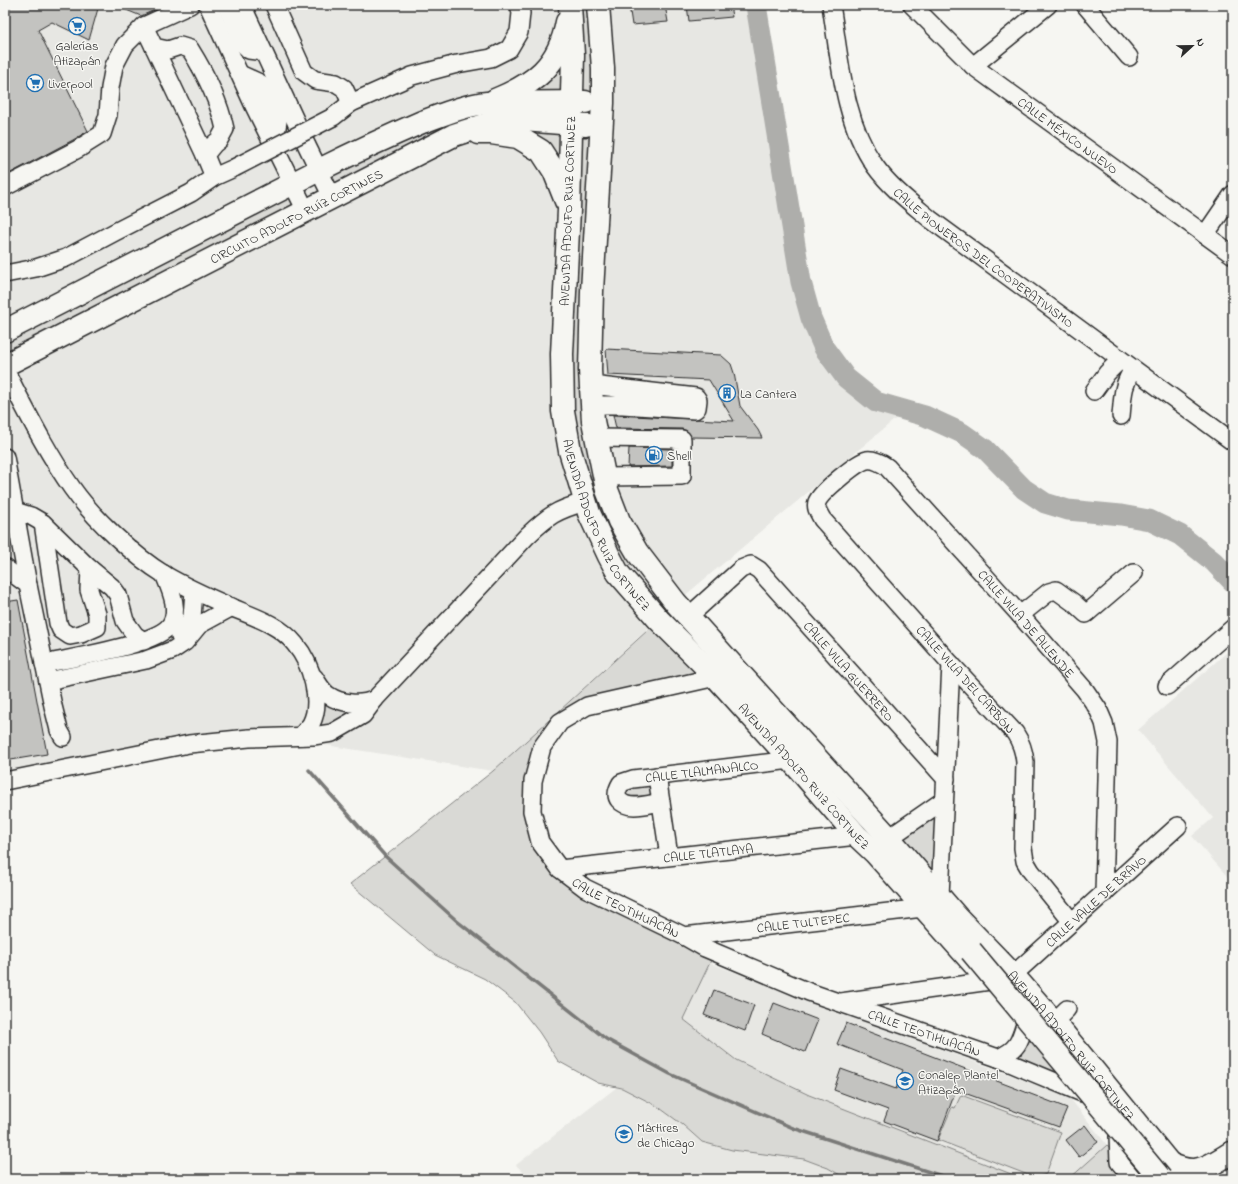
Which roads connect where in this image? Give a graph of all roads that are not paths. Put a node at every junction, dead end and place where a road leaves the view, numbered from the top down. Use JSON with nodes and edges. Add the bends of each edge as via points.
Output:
{"nodes":[{"id":1,"x":190,"y":5,"type":"edge"},
{"id":2,"x":208,"y":5,"type":"edge"},
{"id":3,"x":226,"y":5,"type":"edge"},
{"id":4,"x":234,"y":5,"type":"edge"},
{"id":5,"x":242,"y":5,"type":"edge"},
{"id":6,"x":274,"y":5,"type":"edge"},
{"id":7,"x":519,"y":5,"type":"edge"},
{"id":8,"x":598,"y":5,"type":"edge"},
{"id":9,"x":831,"y":5,"type":"edge"},
{"id":10,"x":912,"y":5,"type":"edge"},
{"id":11,"x":1048,"y":5,"type":"edge"},
{"id":12,"x":1085,"y":5,"type":"edge"},
{"id":13,"x":570,"y":6,"type":"edge"},
{"id":14,"x":144,"y":26,"type":"junction"},
{"id":15,"x":154,"y":47,"type":"junction"},
{"id":16,"x":263,"y":52,"type":"junction"},
{"id":17,"x":1129,"y":57,"type":"dead end"},
{"id":18,"x":973,"y":66,"type":"junction"},
{"id":19,"x":572,"y":101,"type":"junction"},
{"id":20,"x":351,"y":103,"type":"junction"},
{"id":21,"x":487,"y":103,"type":"junction"},
{"id":22,"x":603,"y":103,"type":"junction"},
{"id":23,"x":572,"y":124,"type":"junction"},
{"id":24,"x":601,"y":126,"type":"junction"},
{"id":25,"x":454,"y":135,"type":"junction"},
{"id":26,"x":205,"y":155,"type":"junction"},
{"id":27,"x":318,"y":170,"type":"junction"},
{"id":28,"x":214,"y":177,"type":"junction"},
{"id":29,"x":292,"y":184,"type":"junction"},
{"id":30,"x":5,"y":187,"type":"edge"},
{"id":31,"x":1233,"y":194,"type":"edge"},
{"id":32,"x":332,"y":197,"type":"junction"},
{"id":33,"x":569,"y":210,"type":"junction"},
{"id":34,"x":306,"y":211,"type":"junction"},
{"id":35,"x":1205,"y":235,"type":"junction"},
{"id":36,"x":1233,"y":255,"type":"edge"},
{"id":37,"x":5,"y":274,"type":"edge"},
{"id":38,"x":5,"y":331,"type":"edge"},
{"id":39,"x":5,"y":365,"type":"edge"},
{"id":40,"x":1127,"y":365,"type":"junction"},
{"id":41,"x":5,"y":370,"type":"edge"},
{"id":42,"x":1094,"y":391,"type":"dead end"},
{"id":43,"x":592,"y":395,"type":"junction"},
{"id":44,"x":651,"y":399,"type":"dead end"},
{"id":45,"x":1121,"y":416,"type":"dead end"},
{"id":46,"x":596,"y":438,"type":"junction"},
{"id":47,"x":1233,"y":442,"type":"edge"},
{"id":48,"x":5,"y":457,"type":"edge"},
{"id":49,"x":604,"y":477,"type":"junction"},
{"id":50,"x":585,"y":502,"type":"junction"},
{"id":51,"x":817,"y":502,"type":"joint"},
{"id":52,"x":15,"y":511,"type":"junction"},
{"id":53,"x":619,"y":521,"type":"junction"},
{"id":54,"x":43,"y":522,"type":"junction"},
{"id":55,"x":597,"y":532,"type":"junction"},
{"id":56,"x":636,"y":552,"type":"junction"},
{"id":57,"x":615,"y":567,"type":"junction"},
{"id":58,"x":5,"y":568,"type":"edge"},
{"id":59,"x":90,"y":569,"type":"junction"},
{"id":60,"x":164,"y":574,"type":"junction"},
{"id":61,"x":1134,"y":574,"type":"dead end"},
{"id":62,"x":28,"y":585,"type":"junction"},
{"id":63,"x":194,"y":591,"type":"junction"},
{"id":64,"x":232,"y":607,"type":"junction"},
{"id":65,"x":1020,"y":615,"type":"junction"},
{"id":66,"x":688,"y":617,"type":"junction"},
{"id":67,"x":1233,"y":628,"type":"edge"},
{"id":68,"x":144,"y":641,"type":"junction"},
{"id":69,"x":952,"y":664,"type":"junction"},
{"id":70,"x":46,"y":673,"type":"junction"},
{"id":71,"x":311,"y":673,"type":"junction"},
{"id":72,"x":716,"y":677,"type":"junction"},
{"id":73,"x":1167,"y":686,"type":"dead end"},
{"id":74,"x":375,"y":699,"type":"junction"},
{"id":75,"x":302,"y":736,"type":"junction"},
{"id":76,"x":62,"y":737,"type":"dead end"},
{"id":77,"x":791,"y":760,"type":"junction"},
{"id":78,"x":657,"y":776,"type":"junction"},
{"id":79,"x":946,"y":779,"type":"junction"},
{"id":80,"x":5,"y":781,"type":"edge"},
{"id":81,"x":944,"y":800,"type":"junction"},
{"id":82,"x":661,"y":802,"type":"junction"},
{"id":83,"x":1178,"y":826,"type":"dead end"},
{"id":84,"x":857,"y":836,"type":"junction"},
{"id":85,"x":889,"y":838,"type":"junction"},
{"id":86,"x":669,"y":856,"type":"junction"},
{"id":87,"x":560,"y":869,"type":"junction"},
{"id":88,"x":1104,"y":894,"type":"junction"},
{"id":89,"x":932,"y":902,"type":"junction"},
{"id":90,"x":1072,"y":922,"type":"junction"},
{"id":91,"x":950,"y":923,"type":"junction"},
{"id":92,"x":684,"y":936,"type":"junction"},
{"id":93,"x":1013,"y":975,"type":"junction"},
{"id":94,"x":990,"y":981,"type":"junction"},
{"id":95,"x":838,"y":1002,"type":"junction"},
{"id":96,"x":1026,"y":1021,"type":"junction"},
{"id":97,"x":998,"y":1058,"type":"junction"},
{"id":98,"x":1064,"y":1072,"type":"junction"},
{"id":99,"x":1082,"y":1093,"type":"junction"},
{"id":100,"x":1118,"y":1136,"type":"junction"},
{"id":101,"x":1232,"y":1151,"type":"edge"},
{"id":102,"x":1169,"y":1176,"type":"edge"},
{"id":103,"x":1133,"y":1179,"type":"edge"},
{"id":104,"x":1153,"y":1179,"type":"edge"},
{"id":105,"x":1217,"y":1179,"type":"edge"}],
"edges":[{"from":1,"to":14,"type":"street"},
{"from":2,"to":29,"type":"street"},
{"from":3,"to":16,"type":"street","via":[[244,45],[249,50]]},
{"from":4,"to":16,"type":"street","via":[[251,44]]},
{"from":5,"to":16,"type":"street"},
{"from":6,"to":20,"type":"street","via":[[304,72],[314,80],[336,83],[344,88]]},
{"from":7,"to":20,"type":"street","via":[[519,32],[509,49],[491,58],[412,76]]},
{"from":8,"to":22,"type":"main road","name":"AVENIDA ADOLFO RUIZ CORTINEZ"},
{"from":9,"to":40,"type":"street","name":"CALLE PIONEROS DEL COOPERATIVISMO","via":[[853,121],[875,167],[930,219]]},
{"from":10,"to":18,"type":"street","name":"CALLE MÉXICO NUEVO"},
{"from":11,"to":18,"type":"street"},
{"from":12,"to":17,"type":"street"},
{"from":13,"to":19,"type":"main road","name":"AVENIDA ADOLFO RUIZ CORTINEZ"},
{"from":13,"to":21,"type":"main road","via":[[561,44],[540,75],[515,91]]},
{"from":14,"to":15,"type":"street"},
{"from":14,"to":30,"type":"street","via":[[125,45],[114,66],[108,115],[102,134]]},
{"from":15,"to":26,"type":"street"},
{"from":15,"to":26,"type":"street","via":[[168,50],[180,46],[190,48],[222,112],[225,129]]},
{"from":16,"to":27,"type":"street"},
{"from":18,"to":35,"type":"street","name":"CALLE MÉXICO NUEVO"},
{"from":19,"to":21,"type":"main road"},
{"from":19,"to":22,"type":"main road"},
{"from":19,"to":23,"type":"main road","name":"AVENIDA ADOLFO RUIZ CORTINEZ"},
{"from":20,"to":28,"type":"street","bridge":true,"via":[[333,117]]},
{"from":21,"to":27,"type":"main road","via":[[472,104],[429,120]]},
{"from":22,"to":24,"type":"main road","name":"AVENIDA ADOLFO RUIZ CORTINEZ"},
{"from":23,"to":24,"type":"main road","name":"CIRCUITO ADOLFO RUÍZ CORTINES"},
{"from":23,"to":25,"type":"main road","name":"CIRCUITO ADOLFO RUÍZ CORTINES","via":[[512,119]]},
{"from":23,"to":33,"type":"main road","name":"AVENIDA ADOLFO RUIZ CORTINEZ"},
{"from":24,"to":43,"type":"main road","name":"AVENIDA ADOLFO RUIZ CORTINEZ","via":[[592,291]]},
{"from":25,"to":32,"type":"main road","name":"CIRCUITO ADOLFO RUÍZ CORTINES"},
{"from":25,"to":33,"type":"main road","via":[[491,133],[518,137],[541,151],[554,171]]},
{"from":26,"to":28,"type":"street"},
{"from":27,"to":29,"type":"main road"},
{"from":27,"to":32,"type":"street"},
{"from":28,"to":37,"type":"street","via":[[191,193],[66,258],[36,268]]},
{"from":29,"to":34,"type":"street"},
{"from":29,"to":38,"type":"main road"},
{"from":31,"to":35,"type":"street"},
{"from":32,"to":34,"type":"main road","name":"CIRCUITO ADOLFO RUÍZ CORTINES"},
{"from":33,"to":50,"type":"main road","name":"AVENIDA ADOLFO RUIZ CORTINEZ","via":[[562,354],[563,411],[570,451]]},
{"from":34,"to":39,"type":"main road","name":"CIRCUITO ADOLFO RUÍZ CORTINES"},
{"from":35,"to":36,"type":"street","name":"CALLE MÉXICO NUEVO"},
{"from":40,"to":42,"type":"street","via":[[1108,373]]},
{"from":40,"to":45,"type":"street"},
{"from":40,"to":47,"type":"street","name":"CALLE PIONEROS DEL COOPERATIVISMO"},
{"from":41,"to":60,"type":"street","via":[[58,468],[73,490],[130,549]]},
{"from":43,"to":44,"type":"street"},
{"from":43,"to":46,"type":"main road","name":"AVENIDA ADOLFO RUIZ CORTINEZ"},
{"from":46,"to":49,"type":"main road","name":"AVENIDA ADOLFO RUIZ CORTINEZ"},
{"from":46,"to":49,"type":"street","via":[[682,438],[682,476]]},
{"from":48,"to":52,"type":"street"},
{"from":49,"to":53,"type":"main road","name":"AVENIDA ADOLFO RUIZ CORTINEZ"},
{"from":50,"to":55,"type":"main road","name":"AVENIDA ADOLFO RUIZ CORTINEZ"},
{"from":50,"to":74,"type":"street","via":[[560,509],[547,517]]},
{"from":51,"to":65,"type":"street","name":"CALLE VILLA DE ALLENDE","via":[[822,494],[858,464],[867,460],[877,461],[887,467]]},
{"from":51,"to":69,"type":"street","name":"CALLE VILLA DEL CARBÓN","via":[[817,510],[822,519]]},
{"from":52,"to":54,"type":"street"},
{"from":52,"to":62,"type":"street"},
{"from":53,"to":55,"type":"main road"},
{"from":53,"to":56,"type":"main road","name":"AVENIDA ADOLFO RUIZ CORTINEZ"},
{"from":54,"to":59,"type":"street"},
{"from":54,"to":59,"type":"street","via":[[58,623],[61,630],[70,636],[97,628],[97,614],[89,590]]},
{"from":55,"to":57,"type":"main road","name":"AVENIDA ADOLFO RUIZ CORTINEZ"},
{"from":56,"to":57,"type":"main road"},
{"from":56,"to":66,"type":"main road","name":"AVENIDA ADOLFO RUIZ CORTINEZ"},
{"from":57,"to":72,"type":"main road","name":"AVENIDA ADOLFO RUIZ CORTINEZ","via":[[659,620]]},
{"from":58,"to":62,"type":"street"},
{"from":59,"to":68,"type":"street","via":[[118,595],[125,621],[135,635]]},
{"from":60,"to":63,"type":"street"},
{"from":60,"to":68,"type":"street","via":[[175,611],[171,625]]},
{"from":61,"to":65,"type":"street","via":[[1086,614],[1056,590],[1049,592]]},
{"from":62,"to":70,"type":"street"},
{"from":63,"to":64,"type":"street"},
{"from":63,"to":70,"type":"street","via":[[192,617],[177,639],[160,648]]},
{"from":64,"to":70,"type":"street","via":[[199,625],[185,642],[173,650],[146,660]]},
{"from":64,"to":71,"type":"street","via":[[260,619],[288,636],[296,645]]},
{"from":65,"to":88,"type":"street","name":"CALLE VILLA DE ALLENDE","via":[[1085,690],[1104,723],[1109,760]]},
{"from":66,"to":79,"type":"street","name":"CALLE VILLA GUERRERO","via":[[741,568],[751,565],[765,576]]},
{"from":66,"to":85,"type":"main road","name":"AVENIDA ADOLFO RUIZ CORTINEZ"},
{"from":67,"to":73,"type":"street"},
{"from":68,"to":70,"type":"street"},
{"from":69,"to":79,"type":"street"},
{"from":69,"to":90,"type":"street","name":"CALLE VILLA DEL CARBÓN","via":[[1015,732],[1021,742],[1025,762],[1022,848],[1025,861],[1030,871]]},
{"from":70,"to":76,"type":"street"},
{"from":71,"to":74,"type":"street","via":[[328,695],[342,702],[366,703]]},
{"from":71,"to":75,"type":"street","via":[[315,690],[315,711]]},
{"from":72,"to":77,"type":"main road","name":"AVENIDA ADOLFO RUIZ CORTINEZ"},
{"from":72,"to":87,"type":"street","name":"CALLE TEOTIHUACÁN","via":[[587,706],[560,722],[542,747],[533,781],[532,811],[540,842]]},
{"from":74,"to":75,"type":"street","via":[[363,715],[332,733]]},
{"from":75,"to":80,"type":"street","via":[[189,744]]},
{"from":77,"to":78,"type":"street","name":"CALLE TLALMANALCO"},
{"from":77,"to":84,"type":"main road","name":"AVENIDA ADOLFO RUIZ CORTINEZ"},
{"from":78,"to":82,"type":"street"},
{"from":78,"to":82,"type":"street","name":"CALLE TLALMANALCO","via":[[621,783],[617,790],[617,798],[623,805],[629,806]]},
{"from":79,"to":81,"type":"street"},
{"from":81,"to":85,"type":"street"},
{"from":81,"to":89,"type":"street"},
{"from":82,"to":86,"type":"street"},
{"from":83,"to":88,"type":"street","name":"CALLE VALLE DE BRAVO"},
{"from":84,"to":86,"type":"street","name":"CALLE TLATLAYA"},
{"from":84,"to":89,"type":"main road","name":"AVENIDA ADOLFO RUIZ CORTINEZ"},
{"from":85,"to":89,"type":"main road","name":"AVENIDA ADOLFO RUIZ CORTINEZ"},
{"from":86,"to":87,"type":"street","name":"CALLE TLATLAYA"},
{"from":87,"to":92,"type":"street","name":"CALLE TEOTIHUACÁN","via":[[585,888]]},
{"from":88,"to":90,"type":"street","name":"CALLE VALLE DE BRAVO"},
{"from":89,"to":91,"type":"main road","name":"AVENIDA ADOLFO RUIZ CORTINEZ"},
{"from":89,"to":92,"type":"street","name":"CALLE TULTEPEC"},
{"from":90,"to":93,"type":"street","name":"CALLE VALLE DE BRAVO"},
{"from":91,"to":93,"type":"main road","name":"AVENIDA ADOLFO RUIZ CORTINEZ"},
{"from":91,"to":94,"type":"main road","name":"AVENIDA ADOLFO RUIZ CORTINEZ"},
{"from":91,"to":102,"type":"main road","name":"AVENIDA ADOLFO RUIZ CORTINEZ","bridge":true},
{"from":92,"to":95,"type":"street","name":"CALLE TEOTIHUACÁN","via":[[705,948]]},
{"from":93,"to":102,"type":"main road","name":"AVENIDA ADOLFO RUIZ CORTINEZ","via":[[1061,1015],[1132,1107]]},
{"from":94,"to":95,"type":"street"},
{"from":94,"to":96,"type":"main road","name":"AVENIDA ADOLFO RUIZ CORTINEZ"},
{"from":95,"to":97,"type":"street","name":"CALLE TEOTIHUACÁN"},
{"from":96,"to":97,"type":"street","name":"CALLE TEOTIHUACÁN","via":[[1017,1045],[1009,1054]]},
{"from":96,"to":98,"type":"main road","name":"AVENIDA ADOLFO RUIZ CORTINEZ"},
{"from":97,"to":99,"type":"street","name":"CALLE TEOTIHUACÁN"},
{"from":98,"to":99,"type":"main road","name":"AVENIDA ADOLFO RUIZ CORTINEZ"},
{"from":98,"to":102,"type":"main road","via":[[1099,1098]]},
{"from":99,"to":100,"type":"main road","name":"AVENIDA ADOLFO RUIZ CORTINEZ"},
{"from":100,"to":103,"type":"street","via":[[1119,1162]]},
{"from":100,"to":104,"type":"main road","name":"AVENIDA ADOLFO RUIZ CORTINEZ"},
{"from":101,"to":102,"type":"main road","via":[[1206,1167]]},
{"from":101,"to":105,"type":"main road"}]}
